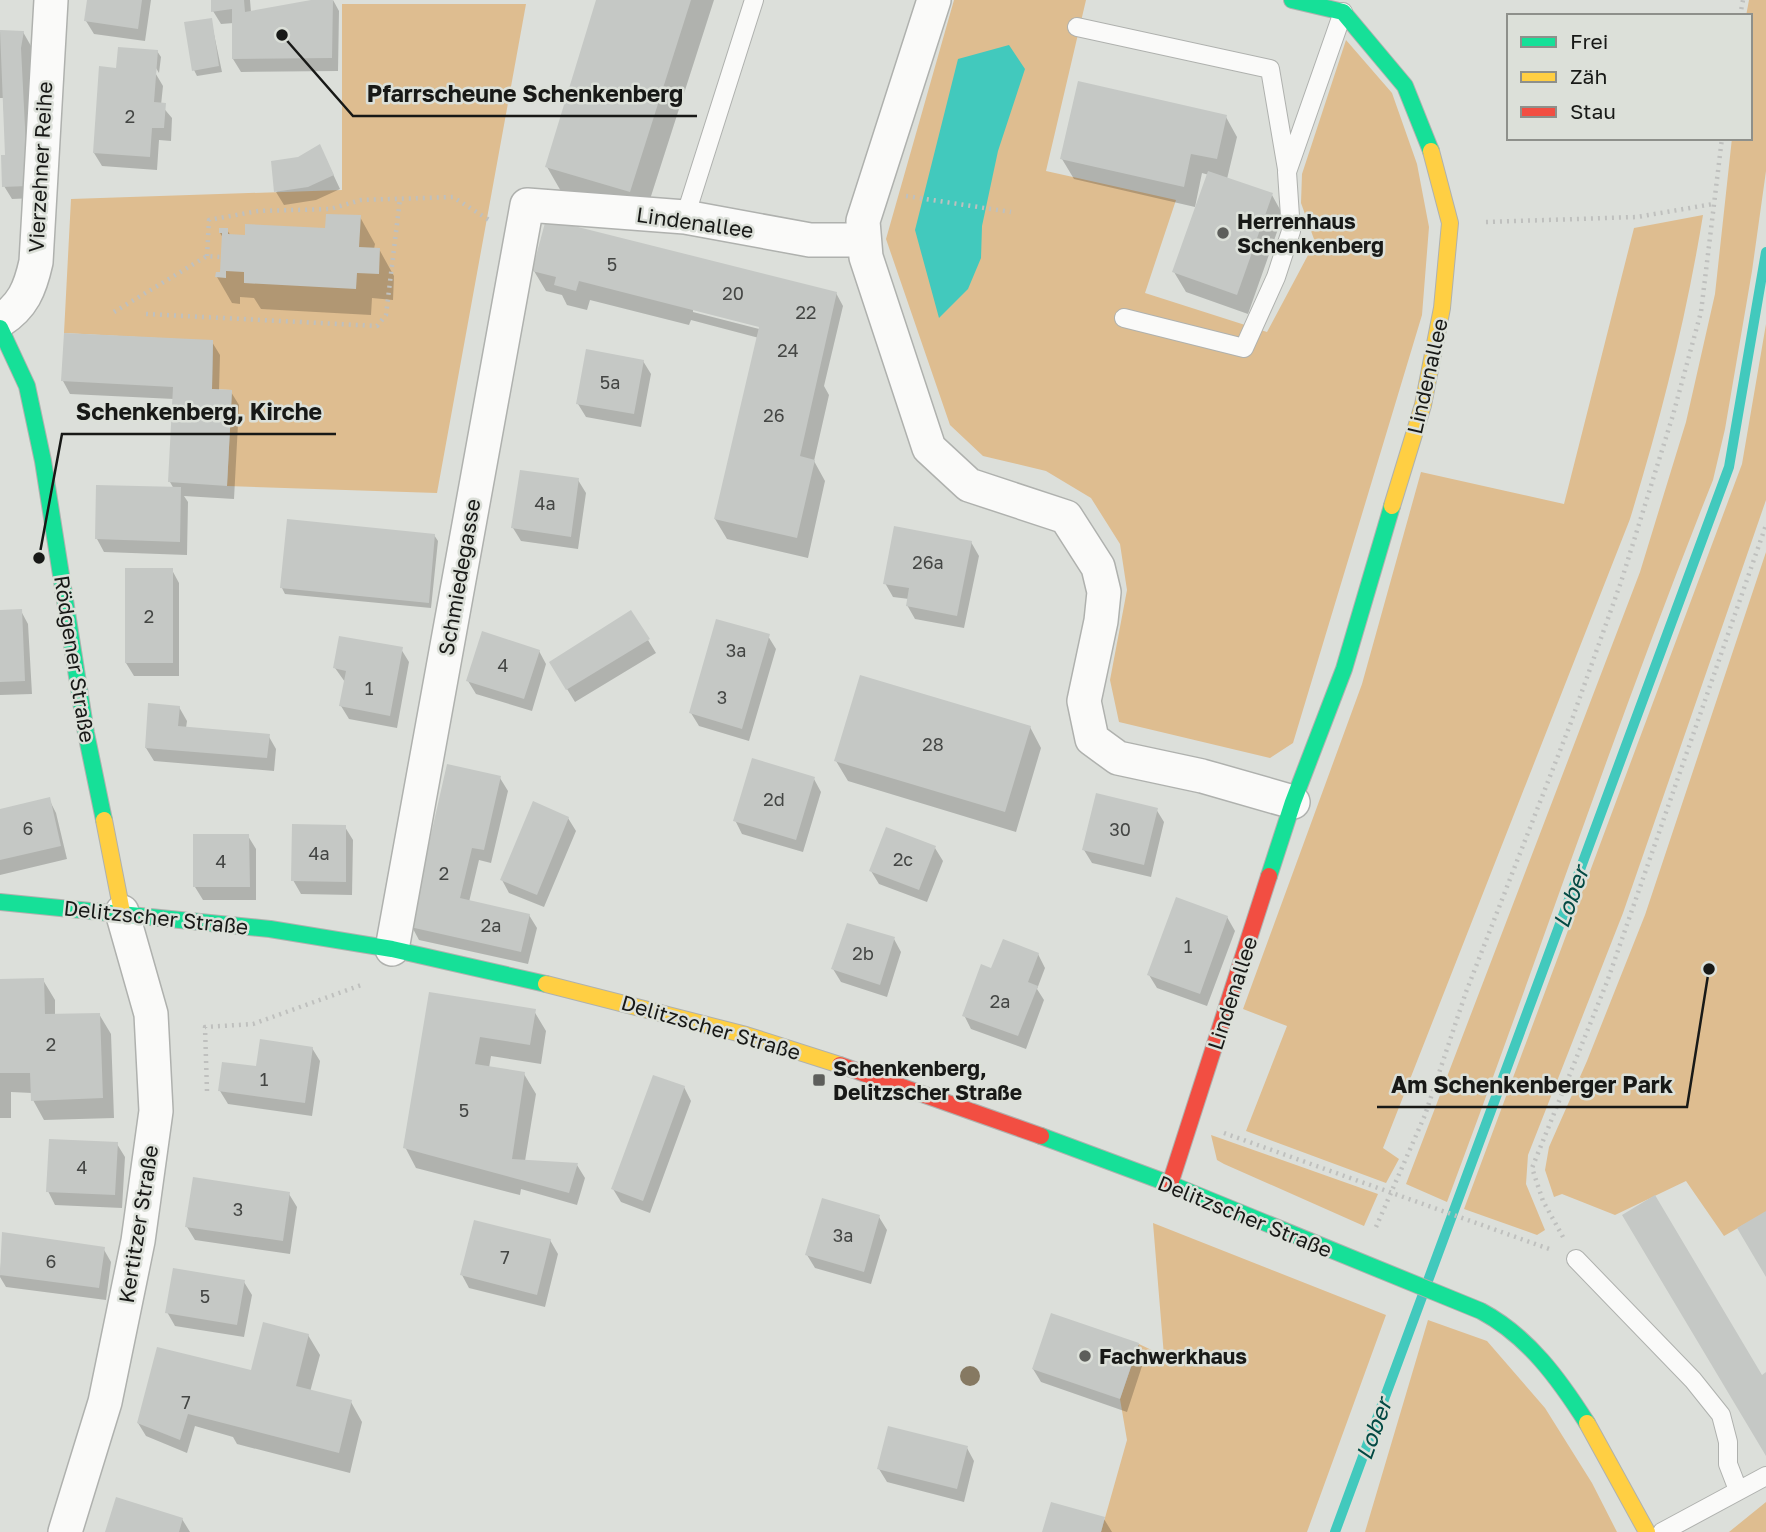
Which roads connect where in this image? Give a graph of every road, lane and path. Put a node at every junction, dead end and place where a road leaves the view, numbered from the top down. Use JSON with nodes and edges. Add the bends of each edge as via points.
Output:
{"nodes":[{"id":1,"x":51,"y":0,"type":"edge"},
{"id":2,"x":754,"y":0,"type":"edge"},
{"id":3,"x":934,"y":0,"type":"edge"},
{"id":4,"x":1292,"y":0,"type":"edge"},
{"id":5,"x":1350,"y":6,"type":"edge"},
{"id":6,"x":1077,"y":26,"type":"dead end"},
{"id":7,"x":1359,"y":31,"type":"joint"},
{"id":8,"x":1722,"y":140,"type":"edge"},
{"id":9,"x":1287,"y":173,"type":"junction"},
{"id":10,"x":909,"y":196,"type":"dead end"},
{"id":11,"x":400,"y":199,"type":"junction"},
{"id":12,"x":1713,"y":204,"type":"junction"},
{"id":13,"x":527,"y":205,"type":"joint"},
{"id":14,"x":1011,"y":212,"type":"dead end"},
{"id":15,"x":685,"y":216,"type":"junction"},
{"id":16,"x":486,"y":220,"type":"dead end"},
{"id":17,"x":1450,"y":223,"type":"junction"},
{"id":18,"x":863,"y":240,"type":"junction"},
{"id":19,"x":207,"y":256,"type":"junction"},
{"id":20,"x":220,"y":257,"type":"dead end"},
{"id":21,"x":114,"y":313,"type":"dead end"},
{"id":22,"x":146,"y":314,"type":"dead end"},
{"id":23,"x":1124,"y":318,"type":"dead end"},
{"id":24,"x":0,"y":321,"type":"edge"},
{"id":25,"x":0,"y":328,"type":"edge"},
{"id":26,"x":1766,"y":525,"type":"edge"},
{"id":27,"x":1293,"y":802,"type":"junction"},
{"id":28,"x":0,"y":902,"type":"edge"},
{"id":29,"x":122,"y":912,"type":"junction"},
{"id":30,"x":392,"y":949,"type":"junction"},
{"id":31,"x":375,"y":979,"type":"dead end"},
{"id":32,"x":207,"y":1091,"type":"dead end"},
{"id":33,"x":1189,"y":1126,"type":"junction"},
{"id":34,"x":1170,"y":1184,"type":"junction"},
{"id":35,"x":1392,"y":1192,"type":"junction"},
{"id":36,"x":1370,"y":1238,"type":"dead end"},
{"id":37,"x":1576,"y":1259,"type":"junction"},
{"id":38,"x":1766,"y":1476,"type":"edge"},
{"id":39,"x":1738,"y":1490,"type":"junction"},
{"id":40,"x":65,"y":1532,"type":"edge"},
{"id":41,"x":1647,"y":1532,"type":"edge"},
{"id":42,"x":1662,"y":1532,"type":"edge"}],
"edges":[{"from":1,"to":24,"type":"street","name":"Vierzehner Reihe","via":[[36,262],[30,288],[18,310]]},
{"from":2,"to":15,"type":"lane"},
{"from":3,"to":18,"type":"street","via":[[864,209]]},
{"from":4,"to":5,"type":"street"},
{"from":5,"to":7,"type":"lane"},
{"from":5,"to":9,"type":"lane"},
{"from":6,"to":9,"type":"lane","via":[[1270,69]]},
{"from":7,"to":17,"type":"street","name":"Lindenallee","via":[[1405,86],[1434,159]]},
{"from":8,"to":12,"type":"path"},
{"from":9,"to":23,"type":"lane","via":[[1291,231],[1244,348]]},
{"from":10,"to":14,"type":"path"},
{"from":11,"to":16,"type":"path","via":[[453,198]]},
{"from":11,"to":19,"type":"path","via":[[360,201],[330,209],[258,211],[209,220]]},
{"from":11,"to":22,"type":"path","via":[[386,316],[377,326]]},
{"from":12,"to":17,"type":"path","via":[[1637,217]]},
{"from":12,"to":35,"type":"path","via":[[1701,312],[1621,582],[1466,992],[1425,1115]]},
{"from":13,"to":15,"type":"street","name":"Lindenallee"},
{"from":13,"to":30,"type":"street","name":"Schmiedegasse"},
{"from":15,"to":18,"type":"street","name":"Lindenallee","via":[[810,240]]},
{"from":17,"to":27,"type":"street","name":"Lindenallee","via":[[1442,308],[1423,405],[1344,669]]},
{"from":18,"to":27,"type":"street","via":[[929,448],[969,485],[1066,517],[1098,567],[1104,592],[1101,621],[1084,701],[1092,739],[1118,758]]},
{"from":19,"to":20,"type":"path"},
{"from":19,"to":21,"type":"path"},
{"from":25,"to":29,"type":"street","name":"Rödgener Straße","via":[[27,386],[43,461],[86,733]]},
{"from":26,"to":37,"type":"path","via":[[1608,982],[1532,1168],[1543,1201]]},
{"from":27,"to":33,"type":"street","name":"Lindenallee"},
{"from":28,"to":29,"type":"street","name":"Delitzscher Straße"},
{"from":29,"to":30,"type":"street","name":"Delitzscher Straße"},
{"from":29,"to":40,"type":"street","name":"Kertitzer Straße","via":[[151,1014],[156,1111],[138,1241],[105,1402]]},
{"from":30,"to":34,"type":"street","name":"Delitzscher Straße","via":[[597,995],[746,1035],[908,1086]]},
{"from":31,"to":32,"type":"path","via":[[253,1024],[205,1027]]},
{"from":33,"to":34,"type":"street","name":"Lindenallee"},
{"from":33,"to":35,"type":"path","via":[[1240,1136]]},
{"from":34,"to":41,"type":"street","name":"Delitzscher Straße","via":[[1497,1319],[1548,1369],[1601,1447]]},
{"from":35,"to":36,"type":"path"},
{"from":35,"to":37,"type":"path"},
{"from":37,"to":39,"type":"lane","via":[[1721,1415],[1728,1464]]},
{"from":38,"to":39,"type":"lane"},
{"from":39,"to":42,"type":"lane"}]}
